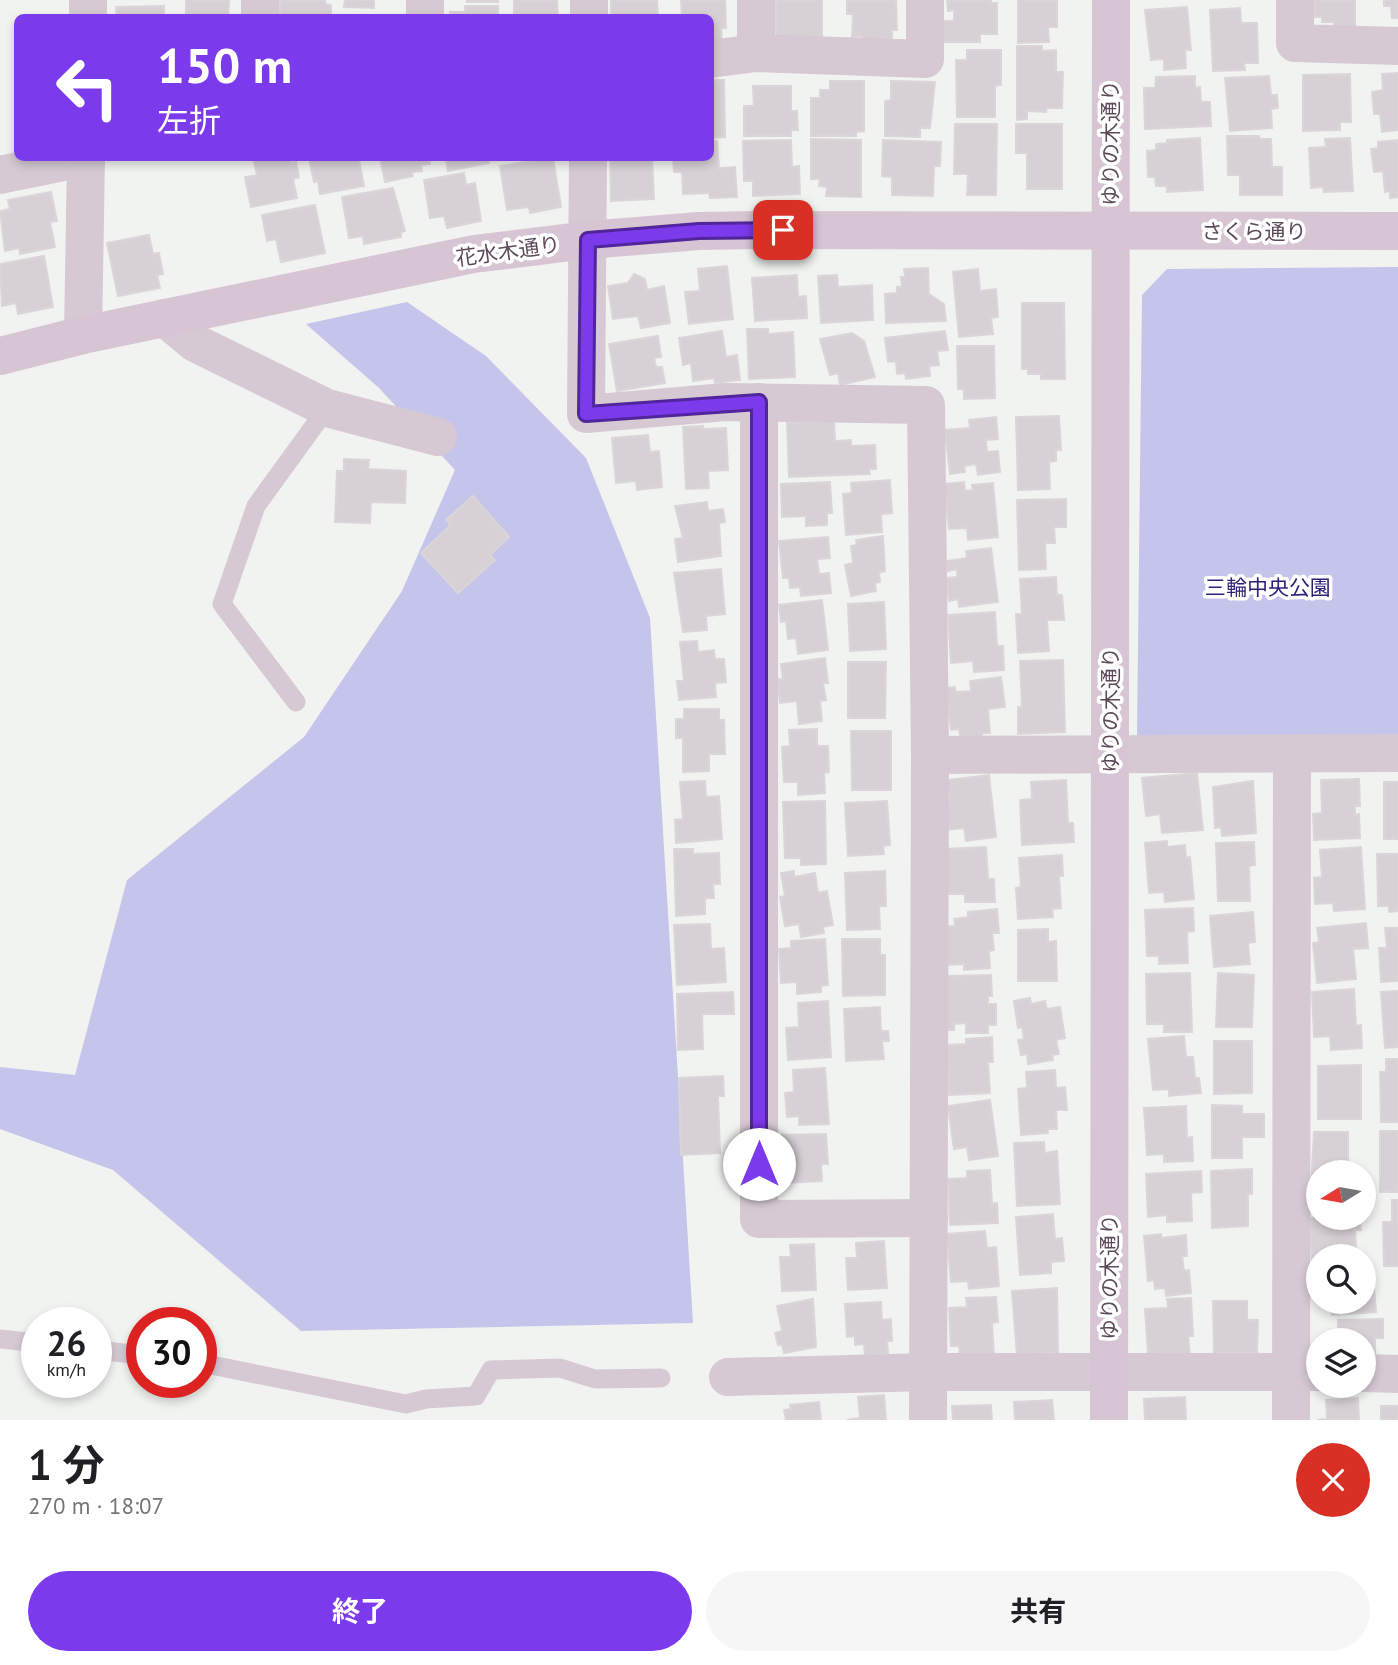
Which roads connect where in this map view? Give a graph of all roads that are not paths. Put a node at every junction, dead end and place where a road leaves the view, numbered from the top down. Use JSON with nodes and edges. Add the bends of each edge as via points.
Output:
{"nodes":[{"id":1,"x":756,"y":0,"type":"edge"},
{"id":2,"x":925,"y":0,"type":"edge"},
{"id":3,"x":1111,"y":0,"type":"edge"},
{"id":4,"x":1295,"y":0,"type":"edge"},
{"id":5,"x":1398,"y":46,"type":"edge"},
{"id":6,"x":756,"y":53,"type":"junction"},
{"id":7,"x":714,"y":58,"type":"edge"},
{"id":8,"x":69,"y":161,"type":"edge"},
{"id":9,"x":85,"y":161,"type":"edge"},
{"id":10,"x":589,"y":161,"type":"edge"},
{"id":11,"x":0,"y":174,"type":"edge"},
{"id":12,"x":1110,"y":231,"type":"junction"},
{"id":13,"x":1398,"y":231,"type":"edge"},
{"id":14,"x":588,"y":240,"type":"junction"},
{"id":15,"x":164,"y":318,"type":"junction"},
{"id":16,"x":83,"y":335,"type":"junction"},
{"id":17,"x":0,"y":356,"type":"edge"},
{"id":18,"x":759,"y":402,"type":"junction"},
{"id":19,"x":327,"y":408,"type":"junction"},
{"id":20,"x":438,"y":437,"type":"dead end"},
{"id":21,"x":296,"y":702,"type":"dead end"},
{"id":22,"x":1398,"y":753,"type":"edge"},
{"id":23,"x":1292,"y":754,"type":"junction"},
{"id":24,"x":930,"y":755,"type":"junction"},
{"id":25,"x":1110,"y":755,"type":"junction"},
{"id":26,"x":929,"y":1218,"type":"junction"},
{"id":27,"x":0,"y":1339,"type":"edge"},
{"id":28,"x":21,"y":1341,"type":"edge"},
{"id":29,"x":217,"y":1366,"type":"edge"},
{"id":30,"x":1109,"y":1372,"type":"junction"},
{"id":31,"x":1304,"y":1372,"type":"edge"},
{"id":32,"x":928,"y":1373,"type":"junction"},
{"id":33,"x":1376,"y":1373,"type":"edge"},
{"id":34,"x":1398,"y":1374,"type":"edge"},
{"id":35,"x":728,"y":1377,"type":"dead end"},
{"id":36,"x":662,"y":1378,"type":"dead end"},
{"id":37,"x":928,"y":1420,"type":"edge"},
{"id":38,"x":1109,"y":1420,"type":"edge"},
{"id":39,"x":1291,"y":1420,"type":"edge"}],
"edges":[{"from":1,"to":6,"type":"street"},
{"from":2,"to":6,"type":"street","via":[[925,59]]},
{"from":3,"to":12,"type":"street","name":"ゆりの木通り"},
{"from":4,"to":5,"type":"street","via":[[1295,43]]},
{"from":6,"to":7,"type":"street"},
{"from":8,"to":11,"type":"street"},
{"from":9,"to":16,"type":"street"},
{"from":10,"to":14,"type":"street"},
{"from":12,"to":13,"type":"street","name":"さくら通り"},
{"from":12,"to":14,"type":"street","name":"花水木通り","via":[[699,231]]},
{"from":12,"to":25,"type":"street","name":"ゆりの木通り"},
{"from":14,"to":15,"type":"street","name":"花水木通り","via":[[474,254]]},
{"from":14,"to":18,"type":"street","via":[[586,414]]},
{"from":15,"to":16,"type":"street","name":"花水木通り"},
{"from":15,"to":19,"type":"street","via":[[195,342]]},
{"from":16,"to":17,"type":"street","name":"花水木通り"},
{"from":18,"to":24,"type":"street","via":[[926,404]]},
{"from":18,"to":26,"type":"street","via":[[760,1219]]},
{"from":19,"to":20,"type":"street"},
{"from":19,"to":21,"type":"lane","via":[[256,506],[222,604]]},
{"from":22,"to":23,"type":"street"},
{"from":23,"to":25,"type":"street"},
{"from":23,"to":31,"type":"street"},
{"from":24,"to":25,"type":"street"},
{"from":24,"to":26,"type":"street"},
{"from":25,"to":30,"type":"street","name":"ゆりの木通り"},
{"from":26,"to":32,"type":"street"},
{"from":27,"to":28,"type":"lane"},
{"from":29,"to":36,"type":"lane","via":[[406,1404],[476,1396],[491,1370],[560,1368],[595,1379]]},
{"from":30,"to":31,"type":"street"},
{"from":30,"to":32,"type":"street"},
{"from":30,"to":38,"type":"street","name":"ゆりの木通り"},
{"from":31,"to":39,"type":"street"},
{"from":32,"to":35,"type":"street"},
{"from":32,"to":37,"type":"street"},
{"from":33,"to":34,"type":"street"}]}
